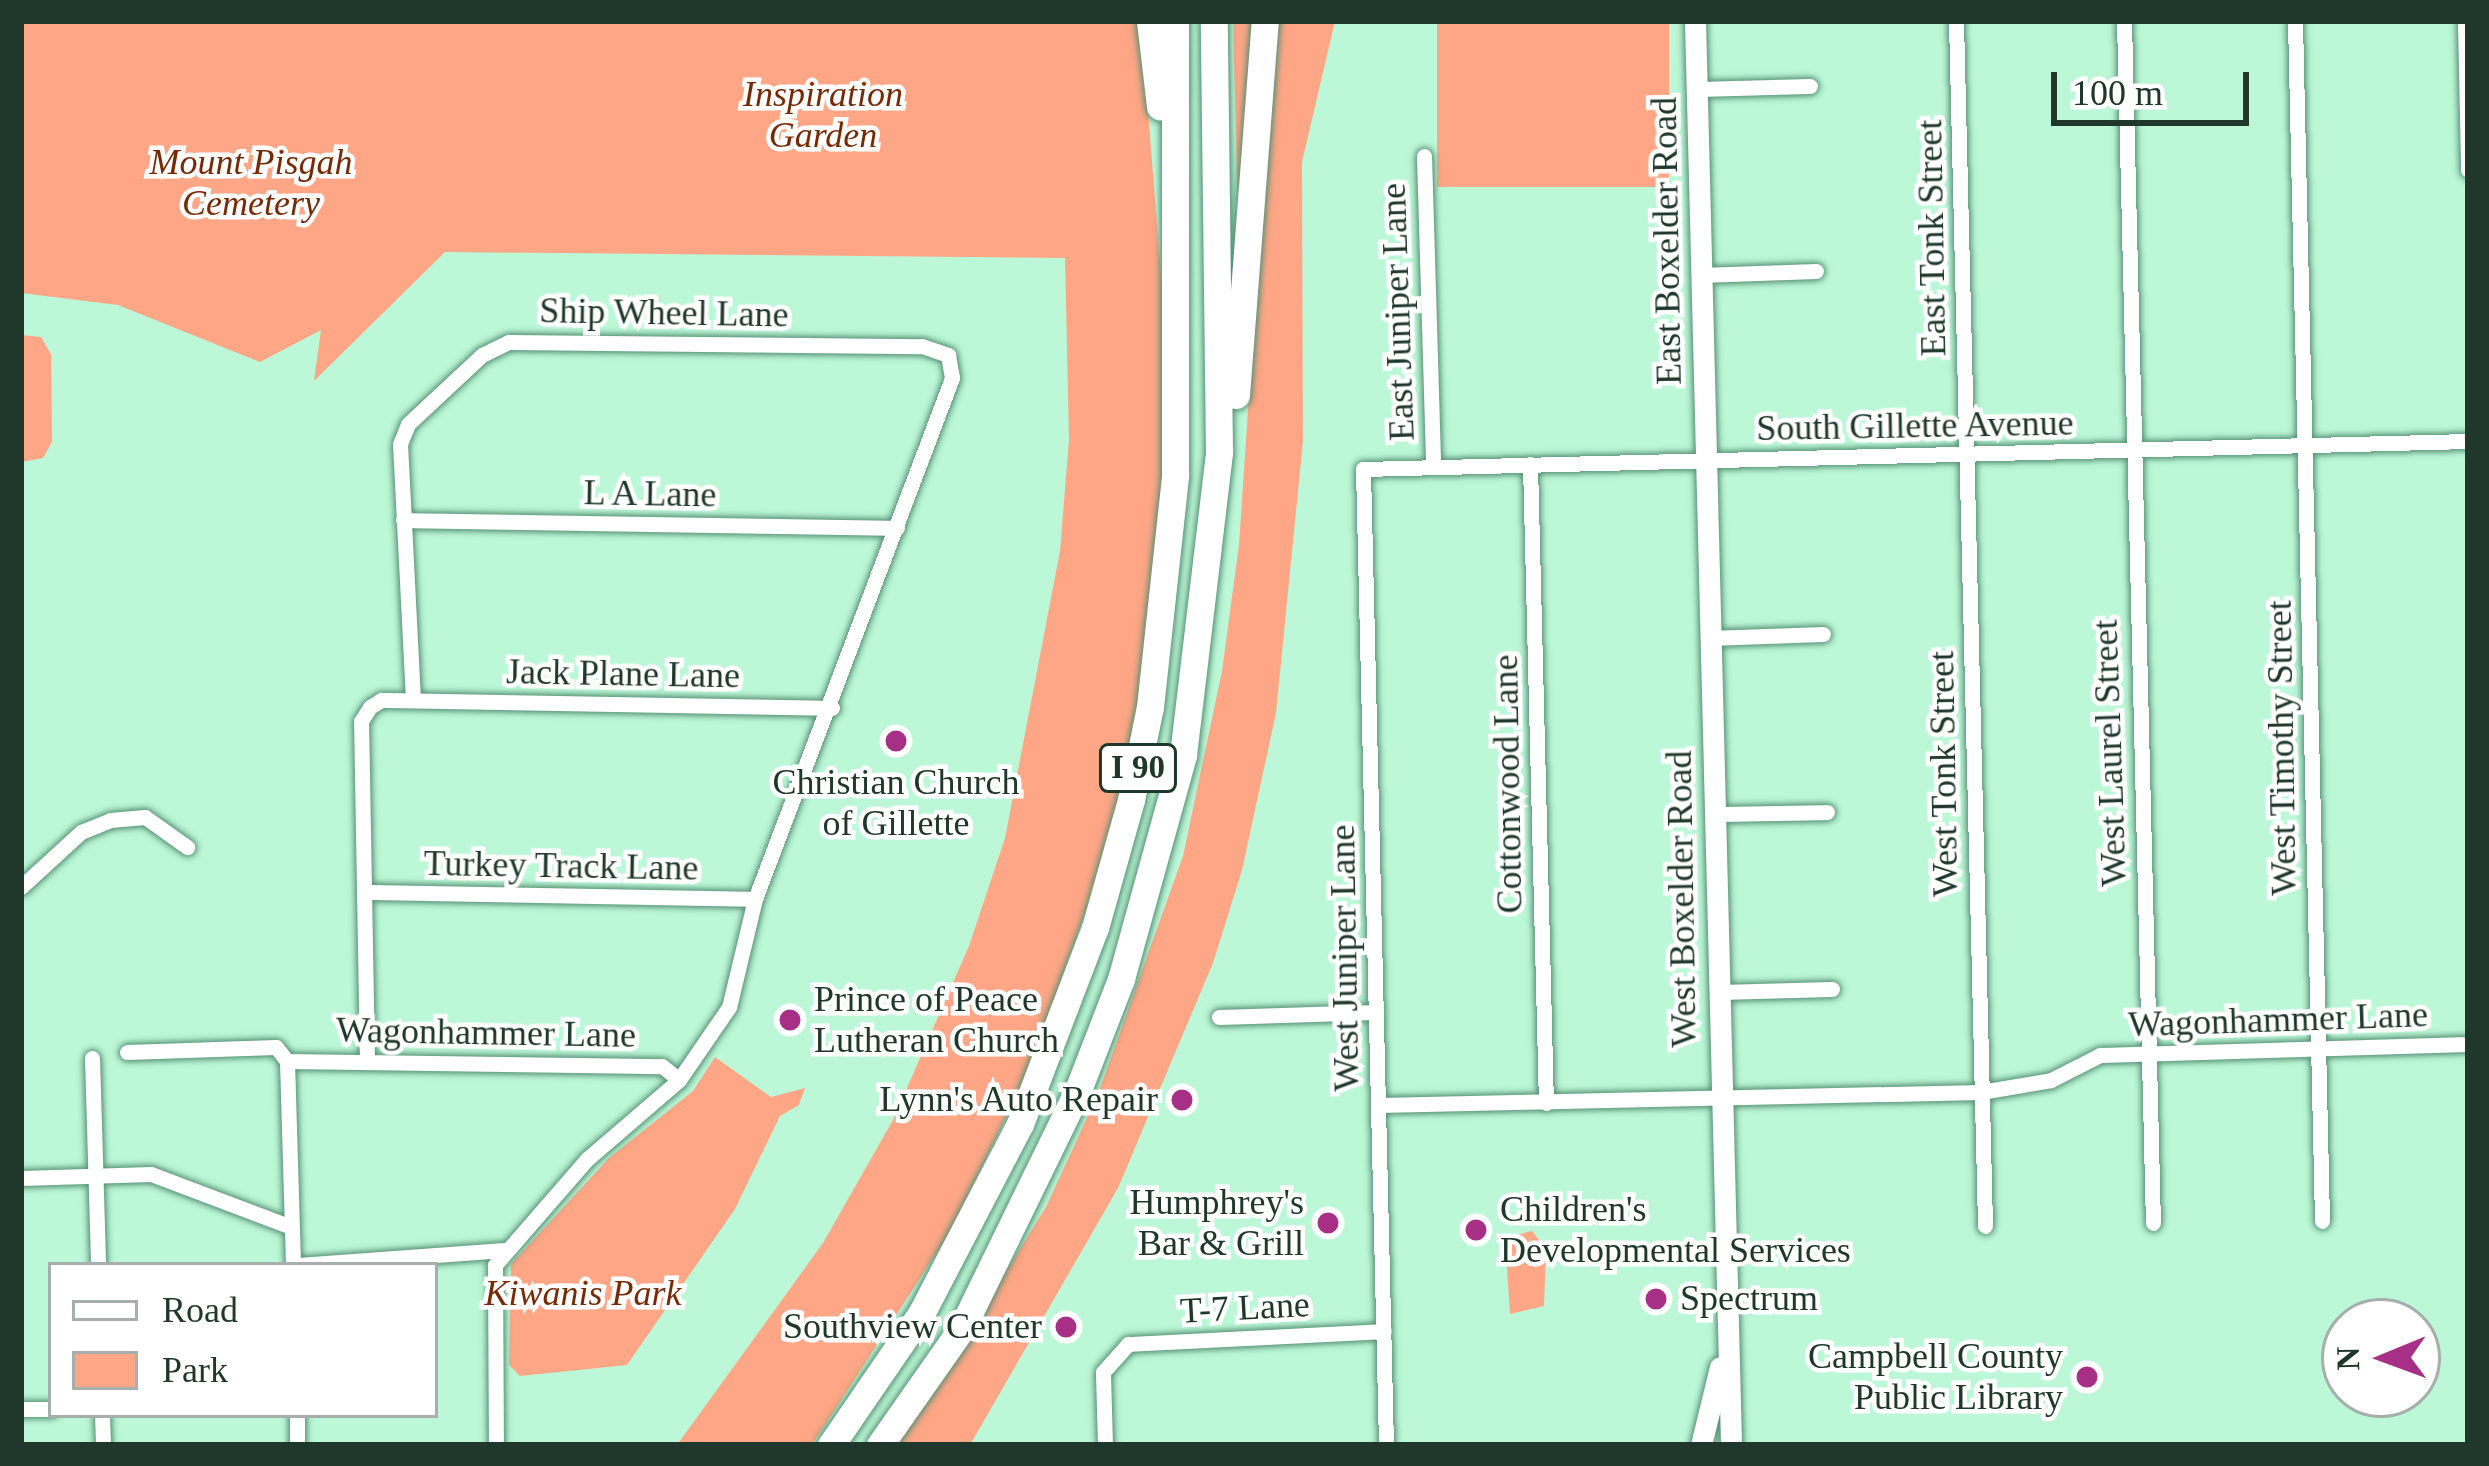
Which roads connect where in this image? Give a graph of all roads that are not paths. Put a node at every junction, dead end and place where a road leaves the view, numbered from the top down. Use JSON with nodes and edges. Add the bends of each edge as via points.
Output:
{"nodes":[{"id":1,"x":1150,"y":21,"type":"edge"},
{"id":2,"x":1174,"y":21,"type":"edge"},
{"id":3,"x":1214,"y":21,"type":"edge"},
{"id":4,"x":1265,"y":21,"type":"edge"},
{"id":5,"x":1695,"y":21,"type":"edge"},
{"id":6,"x":1956,"y":21,"type":"edge"},
{"id":7,"x":2124,"y":21,"type":"edge"},
{"id":8,"x":2295,"y":21,"type":"edge"},
{"id":9,"x":2465,"y":21,"type":"edge"},
{"id":10,"x":2467,"y":78,"type":"edge"},
{"id":11,"x":1810,"y":86,"type":"dead end"},
{"id":12,"x":1696,"y":88,"type":"junction"},
{"id":13,"x":1424,"y":156,"type":"dead end"},
{"id":14,"x":2468,"y":170,"type":"edge"},
{"id":15,"x":1816,"y":271,"type":"dead end"},
{"id":16,"x":1700,"y":274,"type":"junction"},
{"id":17,"x":2468,"y":441,"type":"edge"},
{"id":18,"x":2304,"y":445,"type":"junction"},
{"id":19,"x":2131,"y":452,"type":"junction"},
{"id":20,"x":1967,"y":454,"type":"junction"},
{"id":21,"x":1704,"y":460,"type":"junction"},
{"id":22,"x":1530,"y":464,"type":"junction"},
{"id":23,"x":1433,"y":467,"type":"junction"},
{"id":24,"x":1363,"y":469,"type":"joint"},
{"id":25,"x":403,"y":520,"type":"junction"},
{"id":26,"x":897,"y":528,"type":"junction"},
{"id":27,"x":1169,"y":539,"type":"junction"},
{"id":28,"x":1822,"y":634,"type":"dead end"},
{"id":29,"x":1709,"y":638,"type":"junction"},
{"id":30,"x":413,"y":700,"type":"junction"},
{"id":31,"x":832,"y":708,"type":"junction"},
{"id":32,"x":1827,"y":812,"type":"dead end"},
{"id":33,"x":1713,"y":814,"type":"junction"},
{"id":34,"x":1165,"y":830,"type":"junction"},
{"id":35,"x":187,"y":847,"type":"dead end"},
{"id":36,"x":21,"y":887,"type":"edge"},
{"id":37,"x":365,"y":892,"type":"junction"},
{"id":38,"x":755,"y":899,"type":"junction"},
{"id":39,"x":1832,"y":989,"type":"dead end"},
{"id":40,"x":1718,"y":992,"type":"junction"},
{"id":41,"x":1376,"y":1012,"type":"junction"},
{"id":42,"x":1219,"y":1018,"type":"dead end"},
{"id":43,"x":2468,"y":1044,"type":"edge"},
{"id":44,"x":2319,"y":1048,"type":"junction"},
{"id":45,"x":127,"y":1052,"type":"dead end"},
{"id":46,"x":2150,"y":1052,"type":"junction"},
{"id":47,"x":92,"y":1058,"type":"dead end"},
{"id":48,"x":287,"y":1061,"type":"junction"},
{"id":49,"x":367,"y":1061,"type":"junction"},
{"id":50,"x":679,"y":1080,"type":"junction"},
{"id":51,"x":1981,"y":1092,"type":"junction"},
{"id":52,"x":1720,"y":1098,"type":"junction"},
{"id":53,"x":1546,"y":1103,"type":"junction"},
{"id":54,"x":1378,"y":1106,"type":"junction"},
{"id":55,"x":96,"y":1176,"type":"junction"},
{"id":56,"x":21,"y":1178,"type":"edge"},
{"id":57,"x":2322,"y":1222,"type":"dead end"},
{"id":58,"x":2153,"y":1223,"type":"dead end"},
{"id":59,"x":1985,"y":1226,"type":"dead end"},
{"id":60,"x":292,"y":1227,"type":"junction"},
{"id":61,"x":503,"y":1250,"type":"junction"},
{"id":62,"x":98,"y":1262,"type":"edge"},
{"id":63,"x":296,"y":1262,"type":"edge"},
{"id":64,"x":337,"y":1262,"type":"edge"},
{"id":65,"x":1384,"y":1331,"type":"junction"},
{"id":66,"x":1726,"y":1337,"type":"junction"},
{"id":67,"x":496,"y":1445,"type":"edge"},
{"id":68,"x":831,"y":1445,"type":"edge"},
{"id":69,"x":880,"y":1445,"type":"edge"},
{"id":70,"x":1105,"y":1445,"type":"edge"},
{"id":71,"x":1386,"y":1445,"type":"edge"},
{"id":72,"x":1702,"y":1445,"type":"edge"},
{"id":73,"x":1731,"y":1445,"type":"edge"}],
"edges":[{"from":1,"to":27,"type":"highway","number":"I 90","via":[[1169,256]]},
{"from":2,"to":27,"type":"highway","number":"I 90","via":[[1179,291]]},
{"from":3,"to":34,"type":"highway","number":"I 90","via":[[1214,542]]},
{"from":4,"to":34,"type":"highway","number":"I 90","via":[[1211,652]]},
{"from":5,"to":12,"type":"main road","name":"East Boxelder Road"},
{"from":6,"to":20,"type":"street","name":"East Tonk Street"},
{"from":7,"to":19,"type":"street","name":"West Laurel Street"},
{"from":8,"to":18,"type":"street","name":"West Timothy Street"},
{"from":9,"to":10,"type":"street"},
{"from":10,"to":14,"type":"street"},
{"from":11,"to":12,"type":"street"},
{"from":12,"to":16,"type":"main road","name":"East Boxelder Road"},
{"from":13,"to":23,"type":"street","name":"East Juniper Lane"},
{"from":15,"to":16,"type":"street"},
{"from":16,"to":21,"type":"main road","name":"East Boxelder Road"},
{"from":17,"to":18,"type":"street","name":"South Gillette Avenue"},
{"from":18,"to":19,"type":"street","name":"South Gillette Avenue"},
{"from":18,"to":44,"type":"street","name":"West Timothy Street"},
{"from":19,"to":20,"type":"street","name":"South Gillette Avenue"},
{"from":19,"to":46,"type":"street","name":"West Laurel Street"},
{"from":20,"to":21,"type":"street","name":"South Gillette Avenue"},
{"from":20,"to":51,"type":"street","name":"West Tonk Street"},
{"from":21,"to":22,"type":"street","name":"South Gillette Avenue"},
{"from":21,"to":29,"type":"main road","name":"West Boxelder Road"},
{"from":22,"to":23,"type":"street","name":"South Gillette Avenue"},
{"from":22,"to":53,"type":"street","name":"Cottonwood Lane"},
{"from":23,"to":24,"type":"street","name":"South Gillette Avenue"},
{"from":24,"to":41,"type":"street","name":"West Juniper Lane"},
{"from":25,"to":26,"type":"street","name":"L A Lane"},
{"from":25,"to":26,"type":"street","name":"Ship Wheel Lane","via":[[400,444],[408,424],[482,355],[509,342],[922,346],[948,355],[952,378]]},
{"from":25,"to":30,"type":"street"},
{"from":26,"to":31,"type":"street"},
{"from":27,"to":68,"type":"highway","number":"I 90","via":[[1131,800],[1056,1035],[922,1312]]},
{"from":28,"to":29,"type":"street"},
{"from":29,"to":33,"type":"main road","name":"West Boxelder Road"},
{"from":30,"to":31,"type":"street","name":"Jack Plane Lane"},
{"from":30,"to":37,"type":"street","via":[[381,700],[361,721]]},
{"from":31,"to":38,"type":"street"},
{"from":32,"to":33,"type":"street"},
{"from":33,"to":40,"type":"main road","name":"West Boxelder Road"},
{"from":34,"to":69,"type":"highway","number":"I 90","via":[[1121,979],[1024,1209],[962,1328]]},
{"from":35,"to":36,"type":"street","via":[[146,817],[110,820],[82,832]]},
{"from":37,"to":38,"type":"street","name":"Turkey Track Lane"},
{"from":37,"to":49,"type":"street"},
{"from":38,"to":50,"type":"street","via":[[729,1007]]},
{"from":39,"to":40,"type":"street"},
{"from":40,"to":52,"type":"main road","name":"West Boxelder Road"},
{"from":41,"to":42,"type":"street"},
{"from":41,"to":54,"type":"street","name":"West Juniper Lane"},
{"from":43,"to":44,"type":"street","name":"Wagonhammer Lane"},
{"from":44,"to":46,"type":"street","name":"Wagonhammer Lane"},
{"from":44,"to":57,"type":"street","name":"West Timothy Street"},
{"from":45,"to":48,"type":"street","name":"Wagonhammer Lane","via":[[276,1047]]},
{"from":46,"to":51,"type":"street","name":"Wagonhammer Lane","via":[[2100,1055],[2036,1084]]},
{"from":46,"to":58,"type":"street","name":"West Laurel Street"},
{"from":47,"to":55,"type":"street"},
{"from":48,"to":49,"type":"street","name":"Wagonhammer Lane"},
{"from":48,"to":60,"type":"street"},
{"from":49,"to":50,"type":"street","name":"Wagonhammer Lane","via":[[662,1066]]},
{"from":50,"to":61,"type":"street","via":[[587,1159]]},
{"from":51,"to":52,"type":"street","name":"Wagonhammer Lane"},
{"from":51,"to":59,"type":"street","name":"West Tonk Street"},
{"from":52,"to":53,"type":"street","name":"Wagonhammer Lane"},
{"from":52,"to":66,"type":"main road","name":"West Boxelder Road"},
{"from":53,"to":54,"type":"street","name":"Wagonhammer Lane"},
{"from":54,"to":65,"type":"street","name":"West Juniper Lane"},
{"from":55,"to":56,"type":"street"},
{"from":55,"to":60,"type":"street","via":[[151,1174]]},
{"from":55,"to":62,"type":"street"},
{"from":60,"to":63,"type":"street"},
{"from":61,"to":64,"type":"street"},
{"from":61,"to":67,"type":"street","via":[[492,1280]]},
{"from":65,"to":70,"type":"street","name":"T-7 Lane","via":[[1128,1344],[1103,1372]]},
{"from":65,"to":71,"type":"street","name":"West Juniper Lane"},
{"from":66,"to":72,"type":"main road"},
{"from":66,"to":73,"type":"main road"}]}
